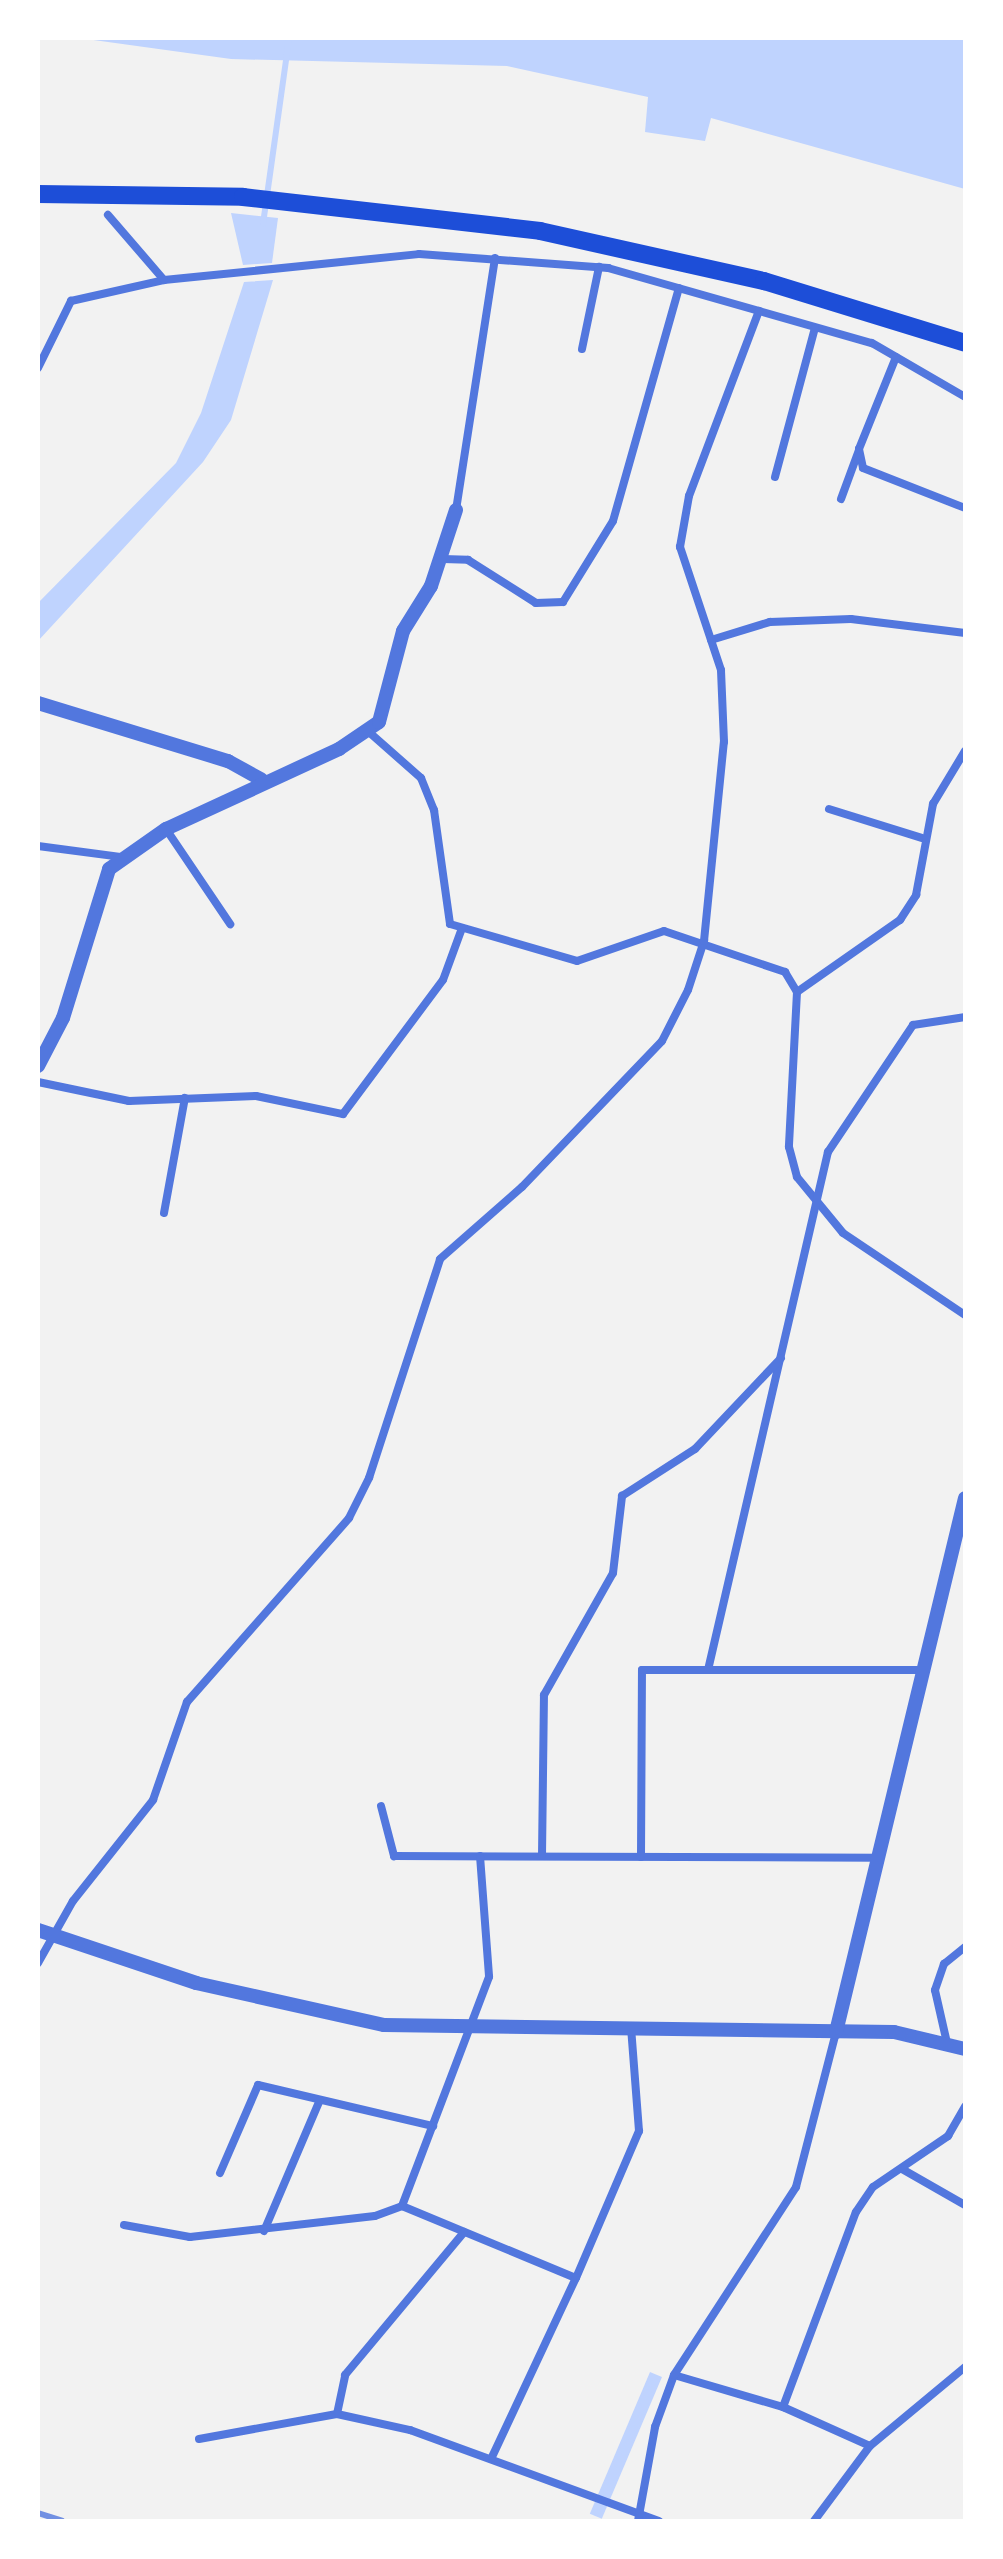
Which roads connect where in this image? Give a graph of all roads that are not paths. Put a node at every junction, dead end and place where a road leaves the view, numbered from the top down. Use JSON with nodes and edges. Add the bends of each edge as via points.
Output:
{"nodes":[{"id":1,"x":42,"y":194,"type":"edge"},
{"id":2,"x":108,"y":215,"type":"dead end"},
{"id":3,"x":495,"y":258,"type":"junction"},
{"id":4,"x":599,"y":267,"type":"junction"},
{"id":5,"x":164,"y":280,"type":"junction"},
{"id":6,"x":679,"y":288,"type":"junction"},
{"id":7,"x":759,"y":311,"type":"junction"},
{"id":8,"x":815,"y":328,"type":"junction"},
{"id":9,"x":965,"y":343,"type":"edge"},
{"id":10,"x":582,"y":349,"type":"dead end"},
{"id":11,"x":896,"y":357,"type":"junction"},
{"id":12,"x":38,"y":368,"type":"edge"},
{"id":13,"x":965,"y":397,"type":"edge"},
{"id":14,"x":859,"y":449,"type":"junction"},
{"id":15,"x":775,"y":477,"type":"dead end"},
{"id":16,"x":841,"y":499,"type":"dead end"},
{"id":17,"x":965,"y":508,"type":"edge"},
{"id":18,"x":456,"y":510,"type":"joint"},
{"id":19,"x":443,"y":559,"type":"junction"},
{"id":20,"x":965,"y":633,"type":"edge"},
{"id":21,"x":711,"y":640,"type":"junction"},
{"id":22,"x":38,"y":703,"type":"edge"},
{"id":23,"x":370,"y":733,"type":"junction"},
{"id":24,"x":965,"y":751,"type":"edge"},
{"id":25,"x":261,"y":779,"type":"junction"},
{"id":26,"x":829,"y":809,"type":"dead end"},
{"id":27,"x":166,"y":829,"type":"junction"},
{"id":28,"x":922,"y":838,"type":"junction"},
{"id":29,"x":38,"y":846,"type":"edge"},
{"id":30,"x":122,"y":857,"type":"junction"},
{"id":31,"x":230,"y":924,"type":"dead end"},
{"id":32,"x":462,"y":928,"type":"junction"},
{"id":33,"x":704,"y":941,"type":"junction"},
{"id":34,"x":797,"y":992,"type":"junction"},
{"id":35,"x":965,"y":1017,"type":"edge"},
{"id":36,"x":38,"y":1066,"type":"edge"},
{"id":37,"x":38,"y":1082,"type":"edge"},
{"id":38,"x":185,"y":1098,"type":"junction"},
{"id":39,"x":816,"y":1207,"type":"junction"},
{"id":40,"x":164,"y":1213,"type":"dead end"},
{"id":41,"x":965,"y":1315,"type":"edge"},
{"id":42,"x":781,"y":1358,"type":"junction"},
{"id":43,"x":965,"y":1498,"type":"edge"},
{"id":44,"x":708,"y":1670,"type":"junction"},
{"id":45,"x":923,"y":1670,"type":"junction"},
{"id":46,"x":381,"y":1806,"type":"dead end"},
{"id":47,"x":480,"y":1856,"type":"junction"},
{"id":48,"x":542,"y":1856,"type":"junction"},
{"id":49,"x":641,"y":1857,"type":"junction"},
{"id":50,"x":878,"y":1858,"type":"junction"},
{"id":51,"x":38,"y":1930,"type":"edge"},
{"id":52,"x":54,"y":1940,"type":"junction"},
{"id":53,"x":965,"y":1947,"type":"edge"},
{"id":54,"x":38,"y":1963,"type":"edge"},
{"id":55,"x":470,"y":2027,"type":"junction"},
{"id":56,"x":631,"y":2028,"type":"junction"},
{"id":57,"x":836,"y":2032,"type":"junction"},
{"id":58,"x":947,"y":2043,"type":"junction"},
{"id":59,"x":965,"y":2049,"type":"edge"},
{"id":60,"x":320,"y":2100,"type":"junction"},
{"id":61,"x":965,"y":2106,"type":"edge"},
{"id":62,"x":433,"y":2126,"type":"junction"},
{"id":63,"x":902,"y":2169,"type":"junction"},
{"id":64,"x":220,"y":2173,"type":"dead end"},
{"id":65,"x":965,"y":2205,"type":"edge"},
{"id":66,"x":402,"y":2206,"type":"junction"},
{"id":67,"x":124,"y":2225,"type":"dead end"},
{"id":68,"x":264,"y":2231,"type":"junction"},
{"id":69,"x":464,"y":2232,"type":"junction"},
{"id":70,"x":576,"y":2278,"type":"junction"},
{"id":71,"x":965,"y":2367,"type":"edge"},
{"id":72,"x":674,"y":2375,"type":"junction"},
{"id":73,"x":783,"y":2407,"type":"junction"},
{"id":74,"x":337,"y":2414,"type":"junction"},
{"id":75,"x":199,"y":2439,"type":"dead end"},
{"id":76,"x":870,"y":2446,"type":"junction"},
{"id":77,"x":492,"y":2457,"type":"junction"},
{"id":78,"x":638,"y":2518,"type":"edge"},
{"id":79,"x":659,"y":2521,"type":"edge"},
{"id":80,"x":814,"y":2521,"type":"edge"}],
"edges":[{"from":1,"to":9,"type":"highway","via":[[259,198],[540,231],[764,281]]},
{"from":2,"to":5,"type":"street"},
{"from":3,"to":4,"type":"street"},
{"from":3,"to":5,"type":"street","via":[[419,254]]},
{"from":3,"to":18,"type":"street"},
{"from":4,"to":6,"type":"street"},
{"from":4,"to":10,"type":"street"},
{"from":5,"to":12,"type":"street","via":[[71,301]]},
{"from":6,"to":7,"type":"street"},
{"from":6,"to":19,"type":"street","via":[[613,521],[563,602],[536,603],[468,560]]},
{"from":7,"to":8,"type":"street"},
{"from":7,"to":21,"type":"street","via":[[689,496],[680,547]]},
{"from":8,"to":11,"type":"street"},
{"from":8,"to":15,"type":"street"},
{"from":11,"to":13,"type":"street"},
{"from":11,"to":14,"type":"street"},
{"from":14,"to":16,"type":"street"},
{"from":14,"to":17,"type":"street","via":[[863,468]]},
{"from":18,"to":19,"type":"street"},
{"from":19,"to":23,"type":"street","via":[[403,631]]},
{"from":20,"to":21,"type":"street","via":[[851,619],[770,622]]},
{"from":21,"to":33,"type":"street","via":[[721,670],[724,742]]},
{"from":22,"to":25,"type":"street","via":[[228,761]]},
{"from":23,"to":25,"type":"street"},
{"from":23,"to":32,"type":"street","via":[[421,778],[434,810],[445,918]]},
{"from":24,"to":28,"type":"street"},
{"from":25,"to":27,"type":"street"},
{"from":26,"to":28,"type":"street"},
{"from":27,"to":30,"type":"street"},
{"from":27,"to":31,"type":"street"},
{"from":28,"to":34,"type":"street","via":[[922,871],[900,920]]},
{"from":29,"to":30,"type":"street"},
{"from":30,"to":36,"type":"street","via":[[99,892],[63,1018]]},
{"from":32,"to":33,"type":"street","via":[[577,961],[664,931]]},
{"from":32,"to":38,"type":"street","via":[[443,980],[343,1114],[256,1096]]},
{"from":33,"to":34,"type":"street","via":[[785,972]]},
{"from":33,"to":52,"type":"street","via":[[662,1041],[522,1187],[440,1259],[369,1478],[349,1518],[187,1702],[153,1800],[73,1901]]},
{"from":34,"to":39,"type":"street","via":[[789,1147]]},
{"from":35,"to":39,"type":"street","via":[[913,1025],[887,1055],[828,1152]]},
{"from":37,"to":38,"type":"street","via":[[129,1101]]},
{"from":38,"to":40,"type":"street"},
{"from":39,"to":41,"type":"street"},
{"from":39,"to":42,"type":"street"},
{"from":42,"to":44,"type":"street"},
{"from":42,"to":48,"type":"street","via":[[695,1449],[622,1496],[613,1573],[544,1695]]},
{"from":43,"to":45,"type":"street"},
{"from":44,"to":45,"type":"street"},
{"from":44,"to":49,"type":"street","via":[[642,1670]]},
{"from":45,"to":50,"type":"street"},
{"from":46,"to":47,"type":"street","via":[[394,1856]]},
{"from":47,"to":48,"type":"street"},
{"from":47,"to":55,"type":"street","via":[[489,1977]]},
{"from":48,"to":49,"type":"street"},
{"from":49,"to":50,"type":"street"},
{"from":50,"to":57,"type":"street"},
{"from":51,"to":52,"type":"street"},
{"from":52,"to":54,"type":"street"},
{"from":52,"to":55,"type":"street","via":[[297,2010],[384,2025]]},
{"from":53,"to":58,"type":"street","via":[[944,1964],[935,1990]]},
{"from":55,"to":56,"type":"street"},
{"from":55,"to":62,"type":"street"},
{"from":56,"to":57,"type":"street"},
{"from":56,"to":70,"type":"street","via":[[639,2131]]},
{"from":57,"to":58,"type":"street","via":[[913,2033]]},
{"from":57,"to":72,"type":"street","via":[[796,2187]]},
{"from":58,"to":59,"type":"street"},
{"from":60,"to":62,"type":"street"},
{"from":60,"to":64,"type":"street","via":[[258,2085]]},
{"from":60,"to":68,"type":"street"},
{"from":61,"to":63,"type":"street","via":[[948,2136]]},
{"from":62,"to":66,"type":"street"},
{"from":63,"to":65,"type":"street"},
{"from":63,"to":73,"type":"street","via":[[873,2187],[856,2212]]},
{"from":66,"to":68,"type":"street"},
{"from":66,"to":69,"type":"street"},
{"from":67,"to":68,"type":"street","via":[[190,2237]]},
{"from":69,"to":70,"type":"street"},
{"from":69,"to":74,"type":"street","via":[[345,2375]]},
{"from":70,"to":77,"type":"street"},
{"from":71,"to":76,"type":"street"},
{"from":72,"to":73,"type":"street"},
{"from":72,"to":78,"type":"street"},
{"from":73,"to":76,"type":"street"},
{"from":74,"to":75,"type":"street"},
{"from":74,"to":77,"type":"street"},
{"from":76,"to":80,"type":"street"},
{"from":77,"to":78,"type":"street"},
{"from":78,"to":79,"type":"street"}]}
